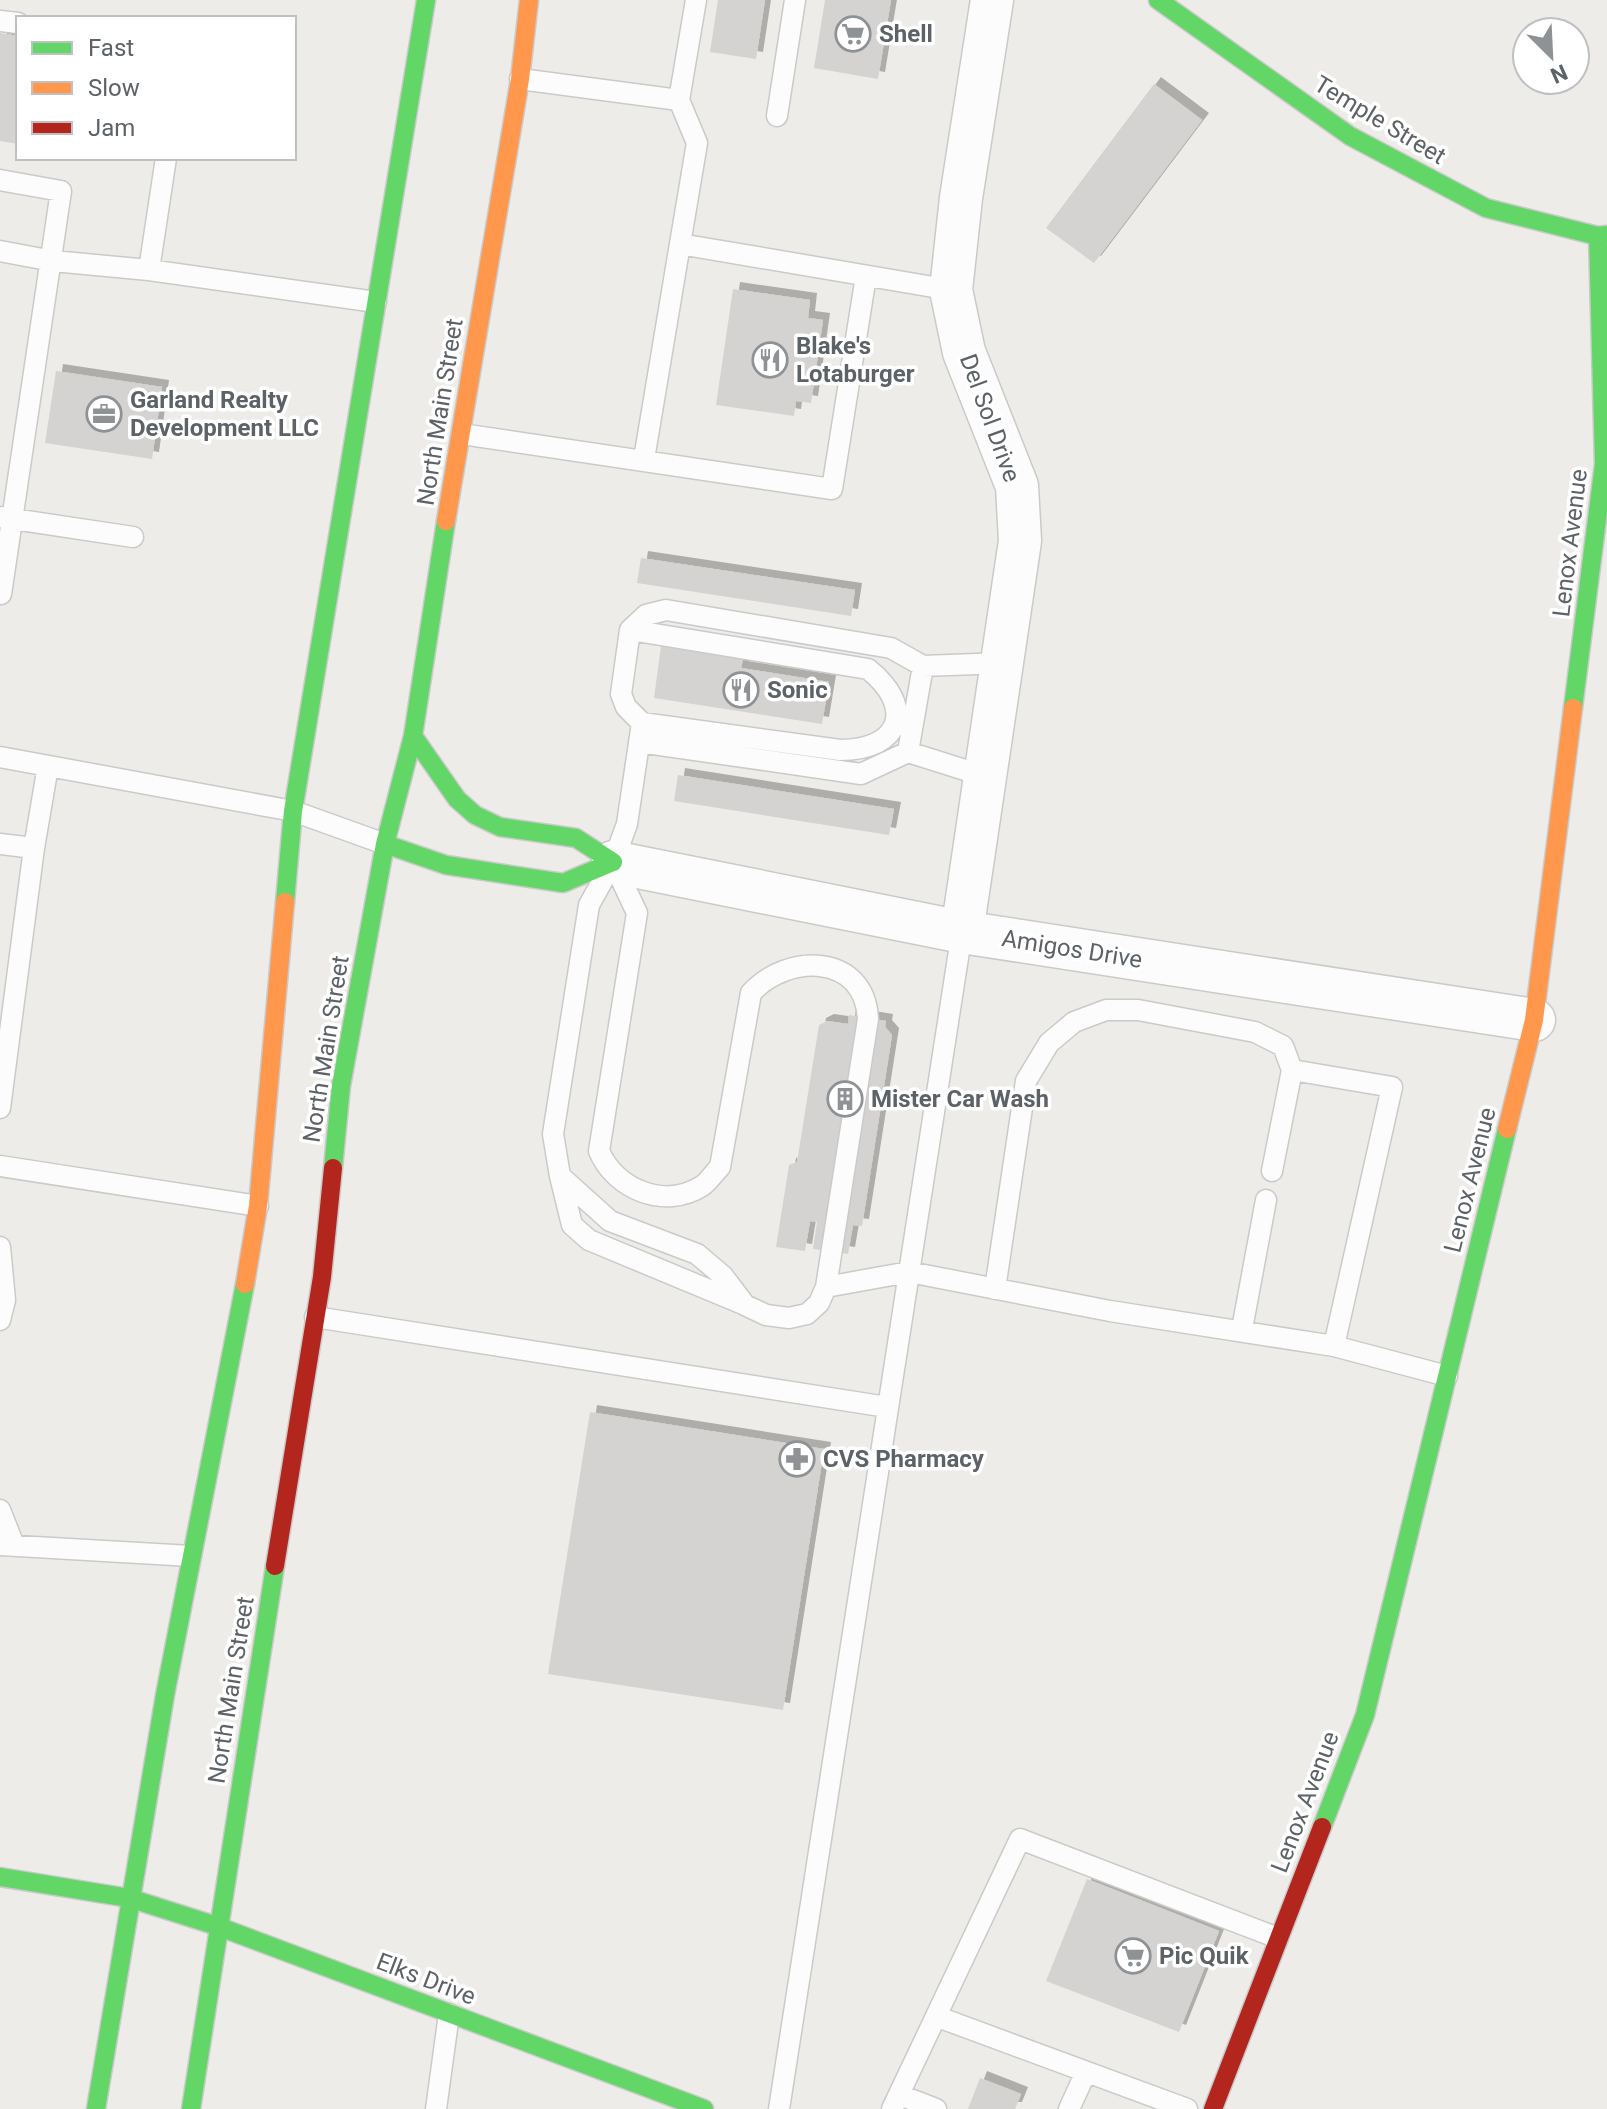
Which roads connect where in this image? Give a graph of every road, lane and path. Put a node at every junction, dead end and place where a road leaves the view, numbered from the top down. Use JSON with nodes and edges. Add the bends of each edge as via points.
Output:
{"nodes":[{"id":1,"x":426,"y":0,"type":"edge"},
{"id":2,"x":529,"y":0,"type":"edge"},
{"id":3,"x":696,"y":0,"type":"edge"},
{"id":4,"x":795,"y":0,"type":"edge"},
{"id":5,"x":992,"y":0,"type":"edge"},
{"id":6,"x":1158,"y":0,"type":"edge"},
{"id":7,"x":520,"y":79,"type":"junction"},
{"id":8,"x":679,"y":100,"type":"junction"},
{"id":9,"x":777,"y":116,"type":"dead end"},
{"id":10,"x":166,"y":160,"type":"edge"},
{"id":11,"x":0,"y":180,"type":"edge"},
{"id":12,"x":1603,"y":236,"type":"edge"},
{"id":13,"x":680,"y":244,"type":"junction"},
{"id":14,"x":0,"y":251,"type":"edge"},
{"id":15,"x":53,"y":261,"type":"junction"},
{"id":16,"x":149,"y":270,"type":"junction"},
{"id":17,"x":866,"y":276,"type":"junction"},
{"id":18,"x":951,"y":290,"type":"junction"},
{"id":19,"x":376,"y":302,"type":"junction"},
{"id":20,"x":462,"y":434,"type":"junction"},
{"id":21,"x":644,"y":459,"type":"junction"},
{"id":22,"x":7,"y":518,"type":"edge"},
{"id":23,"x":133,"y":537,"type":"dead end"},
{"id":24,"x":0,"y":596,"type":"edge"},
{"id":25,"x":630,"y":630,"type":"junction"},
{"id":26,"x":1003,"y":663,"type":"junction"},
{"id":27,"x":923,"y":666,"type":"junction"},
{"id":28,"x":640,"y":732,"type":"junction"},
{"id":29,"x":413,"y":736,"type":"junction"},
{"id":30,"x":908,"y":752,"type":"junction"},
{"id":31,"x":0,"y":757,"type":"edge"},
{"id":32,"x":48,"y":766,"type":"junction"},
{"id":33,"x":984,"y":776,"type":"junction"},
{"id":34,"x":293,"y":811,"type":"junction"},
{"id":35,"x":0,"y":844,"type":"edge"},
{"id":36,"x":385,"y":844,"type":"junction"},
{"id":37,"x":34,"y":848,"type":"junction"},
{"id":38,"x":613,"y":862,"type":"junction"},
{"id":39,"x":962,"y":932,"type":"junction"},
{"id":40,"x":1534,"y":1020,"type":"junction"},
{"id":41,"x":1292,"y":1070,"type":"junction"},
{"id":42,"x":0,"y":1108,"type":"edge"},
{"id":43,"x":0,"y":1166,"type":"edge"},
{"id":44,"x":1272,"y":1171,"type":"dead end"},
{"id":45,"x":560,"y":1176,"type":"junction"},
{"id":46,"x":1266,"y":1200,"type":"dead end"},
{"id":47,"x":258,"y":1206,"type":"junction"},
{"id":48,"x":0,"y":1247,"type":"edge"},
{"id":49,"x":909,"y":1272,"type":"junction"},
{"id":50,"x":826,"y":1287,"type":"junction"},
{"id":51,"x":995,"y":1289,"type":"junction"},
{"id":52,"x":745,"y":1305,"type":"junction"},
{"id":53,"x":315,"y":1317,"type":"junction"},
{"id":54,"x":0,"y":1320,"type":"edge"},
{"id":55,"x":1242,"y":1329,"type":"junction"},
{"id":56,"x":1334,"y":1346,"type":"junction"},
{"id":57,"x":1447,"y":1376,"type":"junction"},
{"id":58,"x":887,"y":1407,"type":"junction"},
{"id":59,"x":0,"y":1510,"type":"edge"},
{"id":60,"x":7,"y":1545,"type":"edge"},
{"id":61,"x":191,"y":1556,"type":"junction"},
{"id":62,"x":0,"y":1877,"type":"edge"},
{"id":63,"x":129,"y":1898,"type":"junction"},
{"id":64,"x":217,"y":1926,"type":"junction"},
{"id":65,"x":1278,"y":1938,"type":"junction"},
{"id":66,"x":449,"y":2014,"type":"junction"},
{"id":67,"x":938,"y":2017,"type":"junction"},
{"id":68,"x":1086,"y":2072,"type":"junction"},
{"id":69,"x":896,"y":2102,"type":"edge"},
{"id":70,"x":96,"y":2109,"type":"edge"},
{"id":71,"x":191,"y":2109,"type":"edge"},
{"id":72,"x":436,"y":2109,"type":"edge"},
{"id":73,"x":704,"y":2109,"type":"edge"},
{"id":74,"x":779,"y":2109,"type":"edge"},
{"id":75,"x":936,"y":2109,"type":"edge"},
{"id":76,"x":1069,"y":2109,"type":"edge"},
{"id":77,"x":1187,"y":2109,"type":"edge"},
{"id":78,"x":1213,"y":2109,"type":"edge"}],
"edges":[{"from":1,"to":19,"type":"main road","name":"North Main Street"},
{"from":2,"to":7,"type":"main road","name":"North Main Street"},
{"from":3,"to":8,"type":"lane"},
{"from":4,"to":9,"type":"lane"},
{"from":5,"to":18,"type":"street","name":"Del Sol Drive"},
{"from":6,"to":12,"type":"main road","name":"Temple Street","via":[[1350,136],[1486,208]]},
{"from":7,"to":8,"type":"lane"},
{"from":7,"to":20,"type":"main road","name":"North Main Street"},
{"from":8,"to":13,"type":"lane","via":[[697,143]]},
{"from":10,"to":16,"type":"lane"},
{"from":11,"to":15,"type":"lane","via":[[61,191]]},
{"from":12,"to":40,"type":"main road","name":"Lenox Avenue","via":[[1604,464]]},
{"from":13,"to":17,"type":"lane"},
{"from":13,"to":21,"type":"lane"},
{"from":14,"to":15,"type":"lane"},
{"from":15,"to":16,"type":"lane"},
{"from":15,"to":22,"type":"lane"},
{"from":16,"to":19,"type":"lane"},
{"from":17,"to":18,"type":"lane"},
{"from":17,"to":21,"type":"lane","via":[[832,489]]},
{"from":18,"to":26,"type":"street","name":"Del Sol Drive","via":[[964,352],[1017,486],[1020,541]]},
{"from":19,"to":34,"type":"main road","name":"North Main Street"},
{"from":20,"to":21,"type":"lane"},
{"from":20,"to":29,"type":"main road","name":"North Main Street"},
{"from":22,"to":23,"type":"lane"},
{"from":22,"to":24,"type":"lane"},
{"from":25,"to":27,"type":"lane","via":[[646,615],[666,610],[891,648]]},
{"from":25,"to":28,"type":"lane","via":[[621,694]]},
{"from":25,"to":28,"type":"lane","via":[[868,669],[885,682],[896,701],[896,722],[886,740],[864,750]]},
{"from":26,"to":27,"type":"lane"},
{"from":26,"to":33,"type":"street","name":"Del Sol Drive"},
{"from":27,"to":30,"type":"lane"},
{"from":28,"to":30,"type":"lane","via":[[861,774]]},
{"from":28,"to":38,"type":"lane","via":[[627,824]]},
{"from":29,"to":36,"type":"main road","name":"North Main Street"},
{"from":29,"to":38,"type":"main road","via":[[457,799],[475,815],[500,827],[576,838]]},
{"from":30,"to":33,"type":"lane"},
{"from":31,"to":32,"type":"lane"},
{"from":32,"to":34,"type":"lane"},
{"from":32,"to":37,"type":"lane"},
{"from":33,"to":39,"type":"street","name":"Del Sol Drive"},
{"from":34,"to":36,"type":"lane"},
{"from":34,"to":47,"type":"main road","name":"North Main Street"},
{"from":35,"to":37,"type":"lane"},
{"from":36,"to":38,"type":"main road","via":[[446,865],[563,883]]},
{"from":36,"to":53,"type":"main road","name":"North Main Street","via":[[341,1086]]},
{"from":37,"to":42,"type":"lane"},
{"from":38,"to":39,"type":"street","name":"Amigos Drive"},
{"from":38,"to":45,"type":"lane","via":[[589,905],[553,1134]]},
{"from":38,"to":50,"type":"lane","via":[[637,913],[599,1151],[608,1172],[626,1186],[675,1195],[702,1186],[720,1167],[751,993],[766,977],[792,968],[842,970],[867,1001]]},
{"from":39,"to":40,"type":"street","name":"Amigos Drive"},
{"from":39,"to":49,"type":"lane"},
{"from":40,"to":57,"type":"main road","name":"Lenox Avenue"},
{"from":41,"to":44,"type":"lane"},
{"from":41,"to":51,"type":"lane","via":[[1283,1046],[1255,1032],[1138,1010],[1106,1010],[1074,1022],[1049,1043],[1026,1081]]},
{"from":41,"to":56,"type":"lane","via":[[1392,1087]]},
{"from":43,"to":47,"type":"lane"},
{"from":45,"to":52,"type":"lane","via":[[610,1221],[697,1254]]},
{"from":45,"to":52,"type":"lane","via":[[572,1225],[589,1240]]},
{"from":46,"to":55,"type":"lane"},
{"from":47,"to":61,"type":"main road","name":"North Main Street"},
{"from":48,"to":54,"type":"lane","via":[[5,1300]]},
{"from":49,"to":50,"type":"lane"},
{"from":49,"to":51,"type":"lane"},
{"from":49,"to":58,"type":"lane"},
{"from":50,"to":52,"type":"lane","via":[[807,1314],[789,1318]]},
{"from":51,"to":55,"type":"lane"},
{"from":53,"to":58,"type":"lane"},
{"from":53,"to":64,"type":"main road","name":"North Main Street"},
{"from":55,"to":56,"type":"lane"},
{"from":56,"to":57,"type":"lane"},
{"from":57,"to":65,"type":"main road","name":"Lenox Avenue","via":[[1365,1715]]},
{"from":58,"to":74,"type":"lane"},
{"from":59,"to":60,"type":"lane"},
{"from":60,"to":61,"type":"lane"},
{"from":61,"to":63,"type":"main road","name":"North Main Street"},
{"from":62,"to":63,"type":"main road","name":"Elks Drive"},
{"from":63,"to":64,"type":"main road","name":"Elks Drive"},
{"from":63,"to":70,"type":"main road","name":"North Main Street"},
{"from":64,"to":66,"type":"main road","name":"Elks Drive"},
{"from":64,"to":71,"type":"main road","name":"North Main Street"},
{"from":65,"to":67,"type":"lane","via":[[1020,1839]]},
{"from":65,"to":78,"type":"main road","name":"Lenox Avenue"},
{"from":66,"to":72,"type":"lane"},
{"from":66,"to":73,"type":"main road","name":"Elks Drive"},
{"from":67,"to":68,"type":"lane"},
{"from":67,"to":69,"type":"lane"},
{"from":68,"to":76,"type":"lane"},
{"from":68,"to":77,"type":"lane"},
{"from":69,"to":75,"type":"lane"}]}
